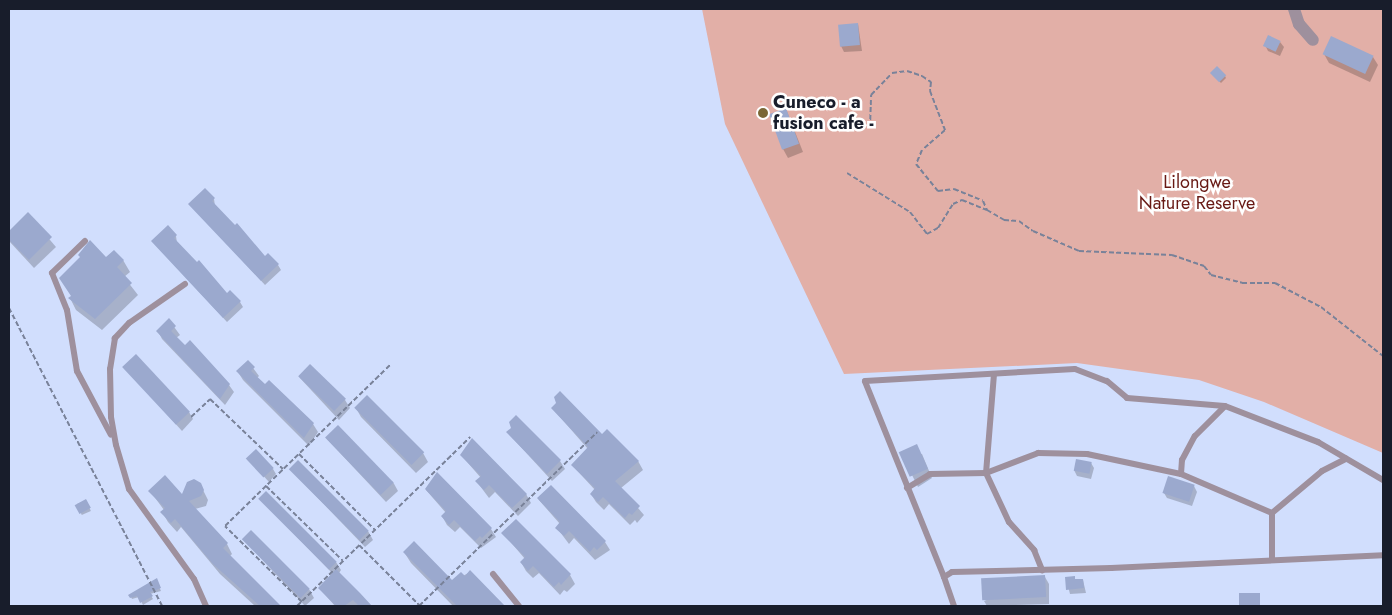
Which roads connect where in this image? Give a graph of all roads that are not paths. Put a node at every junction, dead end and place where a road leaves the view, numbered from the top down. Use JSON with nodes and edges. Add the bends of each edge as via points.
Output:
{"nodes":[{"id":1,"x":1294,"y":9,"type":"edge"},
{"id":2,"x":1314,"y":40,"type":"dead end"},
{"id":3,"x":85,"y":241,"type":"dead end"},
{"id":4,"x":185,"y":284,"type":"dead end"},
{"id":5,"x":994,"y":374,"type":"junction"},
{"id":6,"x":1225,"y":406,"type":"junction"},
{"id":7,"x":116,"y":445,"type":"junction"},
{"id":8,"x":1346,"y":459,"type":"junction"},
{"id":9,"x":986,"y":473,"type":"junction"},
{"id":10,"x":1181,"y":474,"type":"junction"},
{"id":11,"x":1383,"y":480,"type":"edge"},
{"id":12,"x":907,"y":488,"type":"junction"},
{"id":13,"x":1272,"y":512,"type":"junction"},
{"id":14,"x":1383,"y":555,"type":"edge"},
{"id":15,"x":1272,"y":560,"type":"junction"},
{"id":16,"x":1042,"y":570,"type":"junction"},
{"id":17,"x":493,"y":574,"type":"dead end"},
{"id":18,"x":944,"y":577,"type":"junction"},
{"id":19,"x":206,"y":606,"type":"edge"},
{"id":20,"x":519,"y":606,"type":"edge"},
{"id":21,"x":954,"y":606,"type":"edge"}],
"edges":[{"from":1,"to":2,"type":"street","via":[[1299,24]]},
{"from":3,"to":7,"type":"lane","via":[[52,274],[67,310],[77,370]]},
{"from":4,"to":7,"type":"lane","via":[[129,323],[115,338],[110,369]]},
{"from":5,"to":6,"type":"lane","via":[[1075,370],[1107,381],[1127,398]]},
{"from":5,"to":9,"type":"lane"},
{"from":5,"to":12,"type":"lane","via":[[865,381]]},
{"from":6,"to":8,"type":"lane","via":[[1318,442]]},
{"from":6,"to":10,"type":"lane","via":[[1195,436],[1182,460]]},
{"from":7,"to":19,"type":"lane","via":[[129,489],[194,578]]},
{"from":8,"to":11,"type":"lane"},
{"from":8,"to":13,"type":"lane","via":[[1322,471]]},
{"from":9,"to":10,"type":"lane","via":[[1038,453],[1087,454]]},
{"from":9,"to":12,"type":"lane","via":[[930,474]]},
{"from":9,"to":16,"type":"lane","via":[[1009,522],[1034,550]]},
{"from":10,"to":13,"type":"lane"},
{"from":12,"to":18,"type":"lane"},
{"from":13,"to":15,"type":"lane"},
{"from":14,"to":15,"type":"lane"},
{"from":15,"to":16,"type":"lane"},
{"from":16,"to":18,"type":"lane","via":[[952,572]]},
{"from":17,"to":20,"type":"lane"},
{"from":18,"to":21,"type":"lane"}]}
